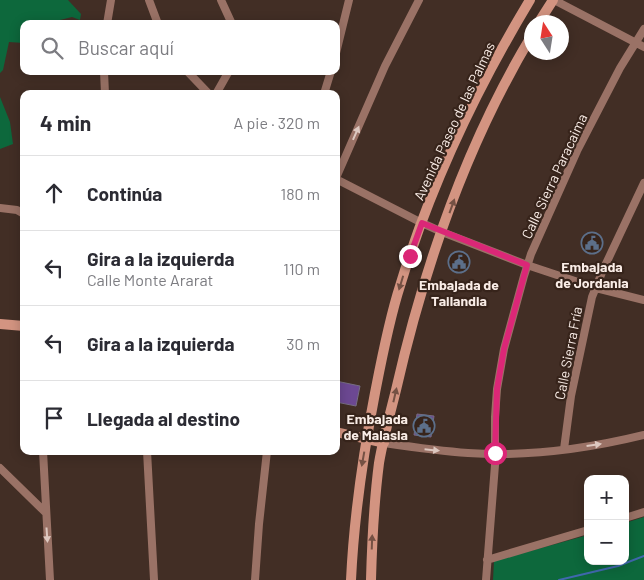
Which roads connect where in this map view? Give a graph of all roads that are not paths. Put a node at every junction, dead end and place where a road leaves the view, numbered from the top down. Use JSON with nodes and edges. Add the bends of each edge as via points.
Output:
{"nodes":[{"id":1,"x":111,"y":0,"type":"edge"},
{"id":2,"x":149,"y":0,"type":"edge"},
{"id":3,"x":222,"y":0,"type":"edge"},
{"id":4,"x":350,"y":0,"type":"edge"},
{"id":5,"x":419,"y":0,"type":"edge"},
{"id":6,"x":530,"y":0,"type":"edge"},
{"id":7,"x":553,"y":0,"type":"edge"},
{"id":8,"x":543,"y":15,"type":"edge"},
{"id":9,"x":108,"y":20,"type":"edge"},
{"id":10,"x":156,"y":20,"type":"edge"},
{"id":11,"x":230,"y":20,"type":"edge"},
{"id":12,"x":644,"y":29,"type":"edge"},
{"id":13,"x":340,"y":38,"type":"edge"},
{"id":14,"x":635,"y":43,"type":"junction"},
{"id":15,"x":644,"y":47,"type":"edge"},
{"id":16,"x":524,"y":49,"type":"edge"},
{"id":17,"x":104,"y":75,"type":"edge"},
{"id":18,"x":191,"y":75,"type":"edge"},
{"id":19,"x":227,"y":75,"type":"edge"},
{"id":20,"x":331,"y":75,"type":"edge"},
{"id":21,"x":105,"y":90,"type":"edge"},
{"id":22,"x":205,"y":90,"type":"edge"},
{"id":23,"x":218,"y":90,"type":"edge"},
{"id":24,"x":325,"y":90,"type":"edge"},
{"id":25,"x":340,"y":169,"type":"edge"},
{"id":26,"x":340,"y":180,"type":"edge"},
{"id":27,"x":644,"y":183,"type":"edge"},
{"id":28,"x":0,"y":208,"type":"edge"},
{"id":29,"x":20,"y":212,"type":"edge"},
{"id":30,"x":422,"y":223,"type":"junction"},
{"id":31,"x":442,"y":232,"type":"junction"},
{"id":32,"x":527,"y":265,"type":"junction"},
{"id":33,"x":596,"y":288,"type":"junction"},
{"id":34,"x":644,"y":300,"type":"edge"},
{"id":35,"x":0,"y":324,"type":"edge"},
{"id":36,"x":20,"y":326,"type":"edge"},
{"id":37,"x":340,"y":433,"type":"edge"},
{"id":38,"x":644,"y":435,"type":"edge"},
{"id":39,"x":366,"y":439,"type":"junction"},
{"id":40,"x":384,"y":443,"type":"junction"},
{"id":41,"x":564,"y":449,"type":"junction"},
{"id":42,"x":495,"y":453,"type":"junction"},
{"id":43,"x":43,"y":455,"type":"edge"},
{"id":44,"x":147,"y":455,"type":"edge"},
{"id":45,"x":266,"y":455,"type":"edge"},
{"id":46,"x":0,"y":468,"type":"edge"},
{"id":47,"x":644,"y":512,"type":"edge"},
{"id":48,"x":46,"y":513,"type":"junction"},
{"id":49,"x":629,"y":517,"type":"edge"},
{"id":50,"x":584,"y":531,"type":"edge"},
{"id":51,"x":487,"y":560,"type":"junction"},
{"id":52,"x":50,"y":580,"type":"edge"},
{"id":53,"x":154,"y":580,"type":"edge"},
{"id":54,"x":255,"y":580,"type":"edge"},
{"id":55,"x":352,"y":580,"type":"edge"},
{"id":56,"x":371,"y":580,"type":"edge"},
{"id":57,"x":486,"y":580,"type":"edge"}],
"edges":[{"from":1,"to":9,"type":"street"},
{"from":2,"to":10,"type":"street"},
{"from":3,"to":11,"type":"street"},
{"from":4,"to":13,"type":"street"},
{"from":25,"to":5,"type":"street","one_way":true,"via":[[385,66]]},
{"from":6,"to":30,"type":"main road","name":"Avenida Paseo de las Palmas","via":[[480,92]]},
{"from":7,"to":8,"type":"main road"},
{"from":7,"to":14,"type":"street"},
{"from":12,"to":14,"type":"street","name":"Calle Sierra Paracaima"},
{"from":14,"to":15,"type":"street"},
{"from":14,"to":32,"type":"street","name":"Calle Sierra Paracaima","via":[[577,151]]},
{"from":31,"to":16,"type":"main road","one_way":true,"via":[[490,113]]},
{"from":17,"to":21,"type":"street"},
{"from":18,"to":22,"type":"street"},
{"from":19,"to":23,"type":"street"},
{"from":20,"to":24,"type":"street"},
{"from":26,"to":30,"type":"street"},
{"from":27,"to":33,"type":"street","name":"Calle Sierra Fría"},
{"from":28,"to":29,"type":"street"},
{"from":30,"to":31,"type":"street"},
{"from":30,"to":39,"type":"main road","name":"Avenida Paseo de las Palmas","one_way":true,"via":[[392,316]]},
{"from":31,"to":32,"type":"street"},
{"from":40,"to":31,"type":"main road","one_way":true,"via":[[410,334]]},
{"from":32,"to":33,"type":"street"},
{"from":32,"to":42,"type":"street","name":"Calle Sierra Paracaima","via":[[504,349],[497,389]]},
{"from":33,"to":34,"type":"street"},
{"from":33,"to":41,"type":"street","name":"Calle Sierra Fría"},
{"from":35,"to":36,"type":"main road"},
{"from":37,"to":39,"type":"main road"},
{"from":41,"to":38,"type":"street","one_way":true},
{"from":39,"to":40,"type":"main road"},
{"from":39,"to":55,"type":"main road","name":"Avenida Paseo de las Palmas","one_way":true,"via":[[355,514]]},
{"from":40,"to":42,"type":"street","one_way":true,"via":[[448,452]]},
{"from":56,"to":40,"type":"main road","one_way":true,"via":[[373,513]]},
{"from":41,"to":42,"type":"street"},
{"from":42,"to":51,"type":"street","name":"Calle Sierra Paracaima"},
{"from":43,"to":48,"type":"street"},
{"from":44,"to":53,"type":"street"},
{"from":45,"to":54,"type":"street"},
{"from":46,"to":48,"type":"street"},
{"from":47,"to":49,"type":"street"},
{"from":48,"to":52,"type":"street","one_way":true},
{"from":50,"to":51,"type":"street"},
{"from":51,"to":57,"type":"street","name":"Calle Sierra Paracaima"}]}
